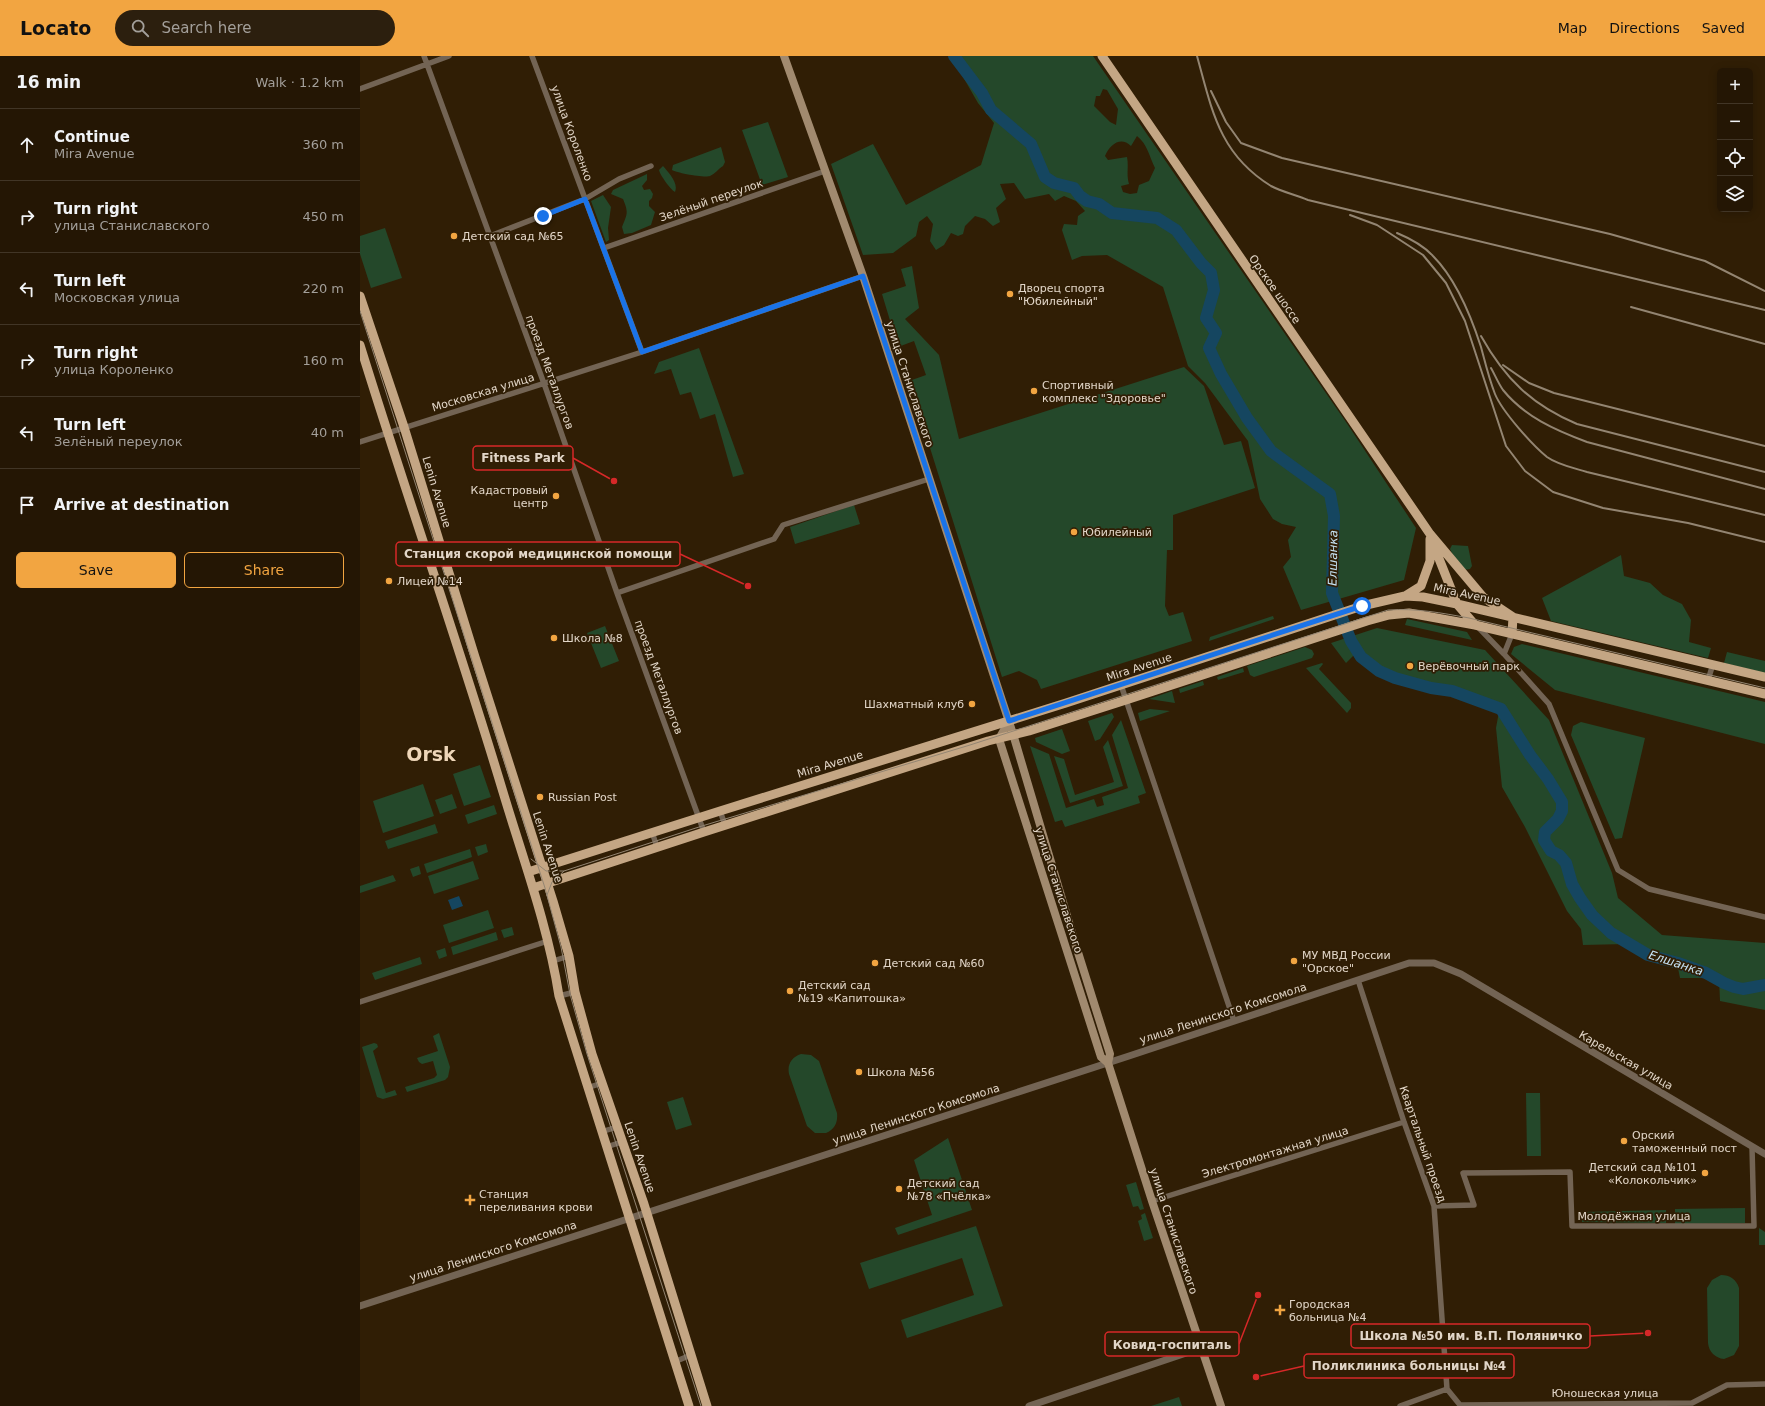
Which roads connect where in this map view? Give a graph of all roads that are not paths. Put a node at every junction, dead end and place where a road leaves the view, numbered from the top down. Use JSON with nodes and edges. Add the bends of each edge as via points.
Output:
{"nodes":[{"id":1,"x":424,"y":56,"type":"edge"},
{"id":2,"x":449,"y":56,"type":"edge"},
{"id":3,"x":532,"y":56,"type":"edge"},
{"id":4,"x":784,"y":56,"type":"edge"},
{"id":5,"x":1102,"y":56,"type":"edge"},
{"id":6,"x":427,"y":65,"type":"junction"},
{"id":7,"x":360,"y":89,"type":"edge"},
{"id":8,"x":651,"y":166,"type":"dead end"},
{"id":9,"x":825,"y":171,"type":"junction"},
{"id":10,"x":585,"y":199,"type":"junction"},
{"id":11,"x":490,"y":236,"type":"junction"},
{"id":12,"x":604,"y":248,"type":"junction"},
{"id":13,"x":863,"y":276,"type":"junction"},
{"id":14,"x":360,"y":296,"type":"edge"},
{"id":15,"x":363,"y":318,"type":"edge"},
{"id":16,"x":360,"y":345,"type":"edge"},
{"id":17,"x":642,"y":352,"type":"junction"},
{"id":18,"x":544,"y":384,"type":"junction"},
{"id":19,"x":404,"y":427,"type":"junction"},
{"id":20,"x":387,"y":433,"type":"junction"},
{"id":21,"x":360,"y":442,"type":"edge"},
{"id":22,"x":929,"y":478,"type":"junction"},
{"id":23,"x":1430,"y":534,"type":"junction"},
{"id":24,"x":445,"y":561,"type":"junction"},
{"id":25,"x":431,"y":566,"type":"junction"},
{"id":26,"x":617,"y":593,"type":"junction"},
{"id":27,"x":1405,"y":596,"type":"junction"},
{"id":28,"x":1457,"y":604,"type":"junction"},
{"id":29,"x":1513,"y":616,"type":"junction"},
{"id":30,"x":1475,"y":625,"type":"junction"},
{"id":31,"x":1512,"y":634,"type":"junction"},
{"id":32,"x":1504,"y":654,"type":"junction"},
{"id":33,"x":476,"y":661,"type":"junction"},
{"id":34,"x":1713,"y":664,"type":"junction"},
{"id":35,"x":464,"y":665,"type":"junction"},
{"id":36,"x":1765,"y":677,"type":"edge"},
{"id":37,"x":1708,"y":680,"type":"junction"},
{"id":38,"x":1121,"y":685,"type":"junction"},
{"id":39,"x":1765,"y":694,"type":"edge"},
{"id":40,"x":488,"y":698,"type":"junction"},
{"id":41,"x":1126,"y":700,"type":"junction"},
{"id":42,"x":476,"y":703,"type":"junction"},
{"id":43,"x":1009,"y":721,"type":"junction"},
{"id":44,"x":1014,"y":734,"type":"junction"},
{"id":45,"x":999,"y":739,"type":"junction"},
{"id":46,"x":912,"y":751,"type":"junction"},
{"id":47,"x":506,"y":754,"type":"junction"},
{"id":48,"x":493,"y":758,"type":"junction"},
{"id":49,"x":888,"y":758,"type":"junction"},
{"id":50,"x":916,"y":764,"type":"junction"},
{"id":51,"x":893,"y":772,"type":"junction"},
{"id":52,"x":822,"y":779,"type":"junction"},
{"id":53,"x":826,"y":793,"type":"junction"},
{"id":54,"x":720,"y":811,"type":"junction"},
{"id":55,"x":699,"y":817,"type":"junction"},
{"id":56,"x":725,"y":825,"type":"junction"},
{"id":57,"x":652,"y":832,"type":"junction"},
{"id":58,"x":704,"y":832,"type":"junction"},
{"id":59,"x":657,"y":847,"type":"junction"},
{"id":60,"x":542,"y":868,"type":"junction"},
{"id":61,"x":528,"y":872,"type":"junction"},
{"id":62,"x":547,"y":883,"type":"junction"},
{"id":63,"x":533,"y":888,"type":"junction"},
{"id":64,"x":1765,"y":917,"type":"edge"},
{"id":65,"x":548,"y":941,"type":"junction"},
{"id":66,"x":569,"y":956,"type":"junction"},
{"id":67,"x":553,"y":962,"type":"junction"},
{"id":68,"x":1358,"y":980,"type":"junction"},
{"id":69,"x":1476,"y":984,"type":"joint"},
{"id":70,"x":576,"y":992,"type":"junction"},
{"id":71,"x":559,"y":996,"type":"junction"},
{"id":72,"x":360,"y":1002,"type":"edge"},
{"id":73,"x":1234,"y":1021,"type":"junction"},
{"id":74,"x":592,"y":1054,"type":"junction"},
{"id":75,"x":578,"y":1058,"type":"junction"},
{"id":76,"x":1108,"y":1063,"type":"junction"},
{"id":77,"x":602,"y":1083,"type":"junction"},
{"id":78,"x":587,"y":1088,"type":"junction"},
{"id":79,"x":1404,"y":1122,"type":"junction"},
{"id":80,"x":617,"y":1128,"type":"junction"},
{"id":81,"x":601,"y":1132,"type":"junction"},
{"id":82,"x":622,"y":1142,"type":"junction"},
{"id":83,"x":606,"y":1147,"type":"junction"},
{"id":84,"x":1752,"y":1147,"type":"junction"},
{"id":85,"x":1765,"y":1154,"type":"edge"},
{"id":86,"x":1152,"y":1201,"type":"junction"},
{"id":87,"x":1434,"y":1206,"type":"junction"},
{"id":88,"x":646,"y":1213,"type":"junction"},
{"id":89,"x":629,"y":1219,"type":"junction"},
{"id":90,"x":360,"y":1306,"type":"edge"},
{"id":91,"x":1201,"y":1348,"type":"junction"},
{"id":92,"x":691,"y":1355,"type":"junction"},
{"id":93,"x":674,"y":1362,"type":"junction"},
{"id":94,"x":1765,"y":1384,"type":"edge"},
{"id":95,"x":1447,"y":1389,"type":"junction"},
{"id":96,"x":689,"y":1406,"type":"edge"},
{"id":97,"x":707,"y":1406,"type":"edge"},
{"id":98,"x":1029,"y":1406,"type":"edge"},
{"id":99,"x":1221,"y":1406,"type":"edge"},
{"id":100,"x":1400,"y":1406,"type":"edge"}],
"edges":[{"from":1,"to":6,"type":"street","name":"проезд Металлургов"},
{"from":2,"to":6,"type":"street"},
{"from":3,"to":10,"type":"street","name":"улица Короленко"},
{"from":4,"to":9,"type":"main road","name":"улица Станиславского"},
{"from":5,"to":23,"type":"main road","name":"Орское шоссе"},
{"from":6,"to":7,"type":"street"},
{"from":6,"to":11,"type":"street","name":"проезд Металлургов"},
{"from":8,"to":10,"type":"street"},
{"from":9,"to":12,"type":"street","name":"Зелёный переулок"},
{"from":9,"to":13,"type":"main road","name":"улица Станиславского"},
{"from":10,"to":11,"type":"street"},
{"from":10,"to":12,"type":"street","name":"улица Короленко"},
{"from":11,"to":18,"type":"street","name":"проезд Металлургов"},
{"from":12,"to":17,"type":"street","name":"улица Короленко"},
{"from":13,"to":17,"type":"street","name":"Московская улица"},
{"from":13,"to":22,"type":"main road","name":"улица Станиславского"},
{"from":14,"to":15,"type":"main road","name":"Lenin Avenue"},
{"from":15,"to":19,"type":"main road","name":"Lenin Avenue"},
{"from":16,"to":20,"type":"main road"},
{"from":17,"to":18,"type":"street","name":"Московская улица"},
{"from":18,"to":19,"type":"street","name":"Московская улица"},
{"from":18,"to":26,"type":"street","name":"проезд Металлургов"},
{"from":19,"to":20,"type":"street","name":"Московская улица"},
{"from":19,"to":24,"type":"main road","name":"Lenin Avenue"},
{"from":20,"to":21,"type":"street","name":"Московская улица"},
{"from":20,"to":25,"type":"main road"},
{"from":22,"to":26,"type":"street","via":[[783,525],[774,540]]},
{"from":22,"to":43,"type":"main road","name":"улица Станиславского"},
{"from":23,"to":27,"type":"main road","via":[[1430,560],[1421,586]]},
{"from":23,"to":28,"type":"main road"},
{"from":23,"to":29,"type":"main road","via":[[1483,597]]},
{"from":24,"to":25,"type":"street"},
{"from":24,"to":33,"type":"main road","name":"Lenin Avenue"},
{"from":25,"to":35,"type":"main road"},
{"from":26,"to":55,"type":"street","name":"проезд Металлургов"},
{"from":27,"to":28,"type":"main road","name":"Mira Avenue"},
{"from":27,"to":38,"type":"main road","name":"Mira Avenue","via":[[1362,606]]},
{"from":28,"to":29,"type":"main road","name":"Mira Avenue"},
{"from":28,"to":30,"type":"main road"},
{"from":29,"to":31,"type":"main road"},
{"from":29,"to":34,"type":"main road","name":"Mira Avenue"},
{"from":30,"to":31,"type":"main road"},
{"from":30,"to":32,"type":"street"},
{"from":30,"to":41,"type":"main road","via":[[1409,613],[1388,614]]},
{"from":31,"to":32,"type":"street"},
{"from":31,"to":37,"type":"main road"},
{"from":32,"to":64,"type":"street","via":[[1549,704],[1618,870],[1649,889]]},
{"from":33,"to":35,"type":"street"},
{"from":33,"to":40,"type":"main road","name":"Lenin Avenue"},
{"from":34,"to":36,"type":"main road","name":"Mira Avenue"},
{"from":34,"to":37,"type":"street"},
{"from":35,"to":42,"type":"main road"},
{"from":37,"to":39,"type":"main road"},
{"from":38,"to":41,"type":"street"},
{"from":38,"to":43,"type":"main road","name":"Mira Avenue"},
{"from":40,"to":42,"type":"street"},
{"from":40,"to":47,"type":"main road","name":"Lenin Avenue"},
{"from":41,"to":44,"type":"main road"},
{"from":41,"to":73,"type":"street"},
{"from":42,"to":48,"type":"main road"},
{"from":43,"to":44,"type":"main road","name":"улица Станиславского"},
{"from":43,"to":45,"type":"main road"},
{"from":43,"to":46,"type":"main road","name":"Mira Avenue"},
{"from":44,"to":45,"type":"main road"},
{"from":44,"to":76,"type":"main road","name":"улица Станиславского","via":[[1110,1054]]},
{"from":45,"to":50,"type":"main road"},
{"from":45,"to":76,"type":"main road","name":"улица Станиславского","via":[[1101,1057]]},
{"from":46,"to":49,"type":"main road","name":"Mira Avenue"},
{"from":46,"to":50,"type":"street"},
{"from":47,"to":48,"type":"street"},
{"from":47,"to":60,"type":"main road","name":"Lenin Avenue"},
{"from":48,"to":61,"type":"main road"},
{"from":49,"to":51,"type":"street"},
{"from":49,"to":52,"type":"main road","name":"Mira Avenue"},
{"from":50,"to":51,"type":"main road"},
{"from":51,"to":53,"type":"main road"},
{"from":52,"to":53,"type":"street"},
{"from":52,"to":54,"type":"main road","name":"Mira Avenue"},
{"from":53,"to":56,"type":"main road"},
{"from":54,"to":55,"type":"main road","name":"Mira Avenue"},
{"from":54,"to":56,"type":"street"},
{"from":55,"to":57,"type":"main road","name":"Mira Avenue"},
{"from":55,"to":58,"type":"street","name":"проезд Металлургов"},
{"from":56,"to":58,"type":"main road"},
{"from":57,"to":59,"type":"street"},
{"from":57,"to":60,"type":"main road","name":"Mira Avenue"},
{"from":58,"to":59,"type":"main road"},
{"from":59,"to":62,"type":"main road"},
{"from":60,"to":61,"type":"main road","name":"Mira Avenue"},
{"from":60,"to":62,"type":"main road","name":"Lenin Avenue"},
{"from":61,"to":63,"type":"main road"},
{"from":62,"to":63,"type":"main road"},
{"from":62,"to":66,"type":"main road","name":"Lenin Avenue"},
{"from":63,"to":65,"type":"main road"},
{"from":65,"to":67,"type":"main road"},
{"from":65,"to":72,"type":"street"},
{"from":66,"to":67,"type":"street"},
{"from":66,"to":70,"type":"main road","name":"Lenin Avenue"},
{"from":67,"to":71,"type":"main road"},
{"from":68,"to":69,"type":"street","name":"улица Ленинского Комсомола","via":[[1409,963],[1434,963],[1461,974]]},
{"from":68,"to":73,"type":"street","name":"улица Ленинского Комсомола"},
{"from":68,"to":79,"type":"street","name":"Квартальный проезд"},
{"from":69,"to":84,"type":"street","name":"Карельская улица"},
{"from":70,"to":71,"type":"street"},
{"from":70,"to":74,"type":"main road","name":"Lenin Avenue"},
{"from":71,"to":75,"type":"main road"},
{"from":73,"to":76,"type":"street","name":"улица Ленинского Комсомола"},
{"from":74,"to":75,"type":"street"},
{"from":74,"to":77,"type":"main road","name":"Lenin Avenue"},
{"from":75,"to":78,"type":"main road"},
{"from":76,"to":86,"type":"main road","name":"улица Станиславского"},
{"from":76,"to":88,"type":"street","name":"улица Ленинского Комсомола"},
{"from":77,"to":78,"type":"street"},
{"from":77,"to":80,"type":"main road","name":"Lenin Avenue"},
{"from":78,"to":81,"type":"main road"},
{"from":79,"to":86,"type":"street","name":"Электромонтажная улица"},
{"from":79,"to":87,"type":"street","name":"Квартальный проезд"},
{"from":80,"to":81,"type":"street"},
{"from":80,"to":82,"type":"main road","name":"Lenin Avenue"},
{"from":81,"to":83,"type":"main road"},
{"from":82,"to":83,"type":"street"},
{"from":82,"to":88,"type":"main road","name":"Lenin Avenue"},
{"from":83,"to":89,"type":"main road"},
{"from":84,"to":85,"type":"street","name":"Карельская улица"},
{"from":84,"to":87,"type":"street","name":"Молодёжная улица","via":[[1754,1226],[1572,1226],[1570,1172],[1463,1173],[1474,1205]]},
{"from":86,"to":91,"type":"main road","name":"улица Станиславского"},
{"from":87,"to":95,"type":"street","name":"Квартальный проезд"},
{"from":88,"to":89,"type":"street","name":"улица Ленинского Комсомола"},
{"from":88,"to":92,"type":"main road","name":"Lenin Avenue"},
{"from":89,"to":90,"type":"street","name":"улица Ленинского Комсомола"},
{"from":89,"to":93,"type":"main road"},
{"from":91,"to":98,"type":"street"},
{"from":91,"to":99,"type":"main road","name":"улица Станиславского"},
{"from":92,"to":93,"type":"street"},
{"from":92,"to":97,"type":"main road","name":"Lenin Avenue"},
{"from":93,"to":96,"type":"main road"},
{"from":94,"to":95,"type":"street","name":"Юношеская улица","via":[[1726,1384],[1692,1403],[1460,1405]]},
{"from":95,"to":100,"type":"street"}]}
